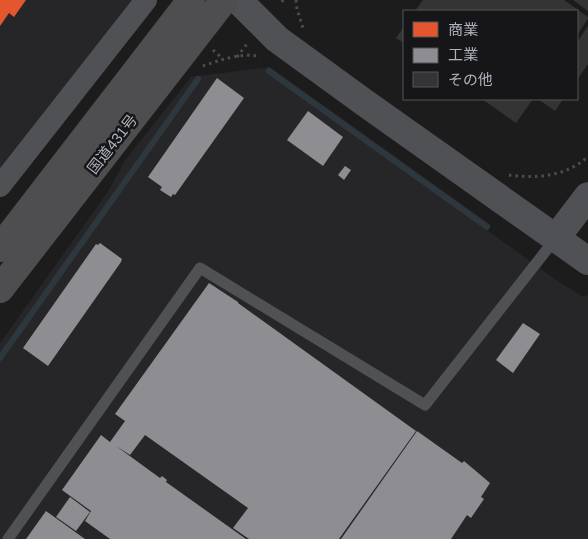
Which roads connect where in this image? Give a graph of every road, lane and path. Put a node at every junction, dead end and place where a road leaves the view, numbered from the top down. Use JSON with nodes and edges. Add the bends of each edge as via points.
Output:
{"nodes":[{"id":1,"x":146,"y":0,"type":"edge"},
{"id":2,"x":192,"y":0,"type":"edge"},
{"id":3,"x":224,"y":0,"type":"edge"},
{"id":4,"x":238,"y":0,"type":"edge"},
{"id":5,"x":296,"y":0,"type":"edge"},
{"id":6,"x":306,"y":32,"type":"dead end"},
{"id":7,"x":247,"y":44,"type":"dead end"},
{"id":8,"x":213,"y":50,"type":"dead end"},
{"id":9,"x":237,"y":57,"type":"junction"},
{"id":10,"x":263,"y":58,"type":"dead end"},
{"id":11,"x":224,"y":59,"type":"junction"},
{"id":12,"x":200,"y":67,"type":"dead end"},
{"id":13,"x":588,"y":156,"type":"edge"},
{"id":14,"x":507,"y":175,"type":"dead end"},
{"id":15,"x":0,"y":186,"type":"edge"},
{"id":16,"x":588,"y":196,"type":"edge"},
{"id":17,"x":556,"y":238,"type":"junction"},
{"id":18,"x":0,"y":248,"type":"edge"},
{"id":19,"x":588,"y":260,"type":"edge"},
{"id":20,"x":0,"y":289,"type":"edge"},
{"id":21,"x":8,"y":539,"type":"edge"}],
"edges":[{"from":1,"to":15,"type":"street"},
{"from":2,"to":18,"type":"highway","name":"国道431号"},
{"from":3,"to":20,"type":"highway","name":"国道431号"},
{"from":4,"to":17,"type":"street","via":[[277,39]]},
{"from":5,"to":6,"type":"path"},
{"from":7,"to":9,"type":"path"},
{"from":8,"to":11,"type":"path"},
{"from":9,"to":10,"type":"path","via":[[255,54]]},
{"from":9,"to":11,"type":"path"},
{"from":11,"to":12,"type":"path"},
{"from":13,"to":14,"type":"path","via":[[568,170],[537,177]]},
{"from":16,"to":17,"type":"street"},
{"from":17,"to":19,"type":"street"},
{"from":17,"to":21,"type":"lane","via":[[425,405],[200,268]]}]}
